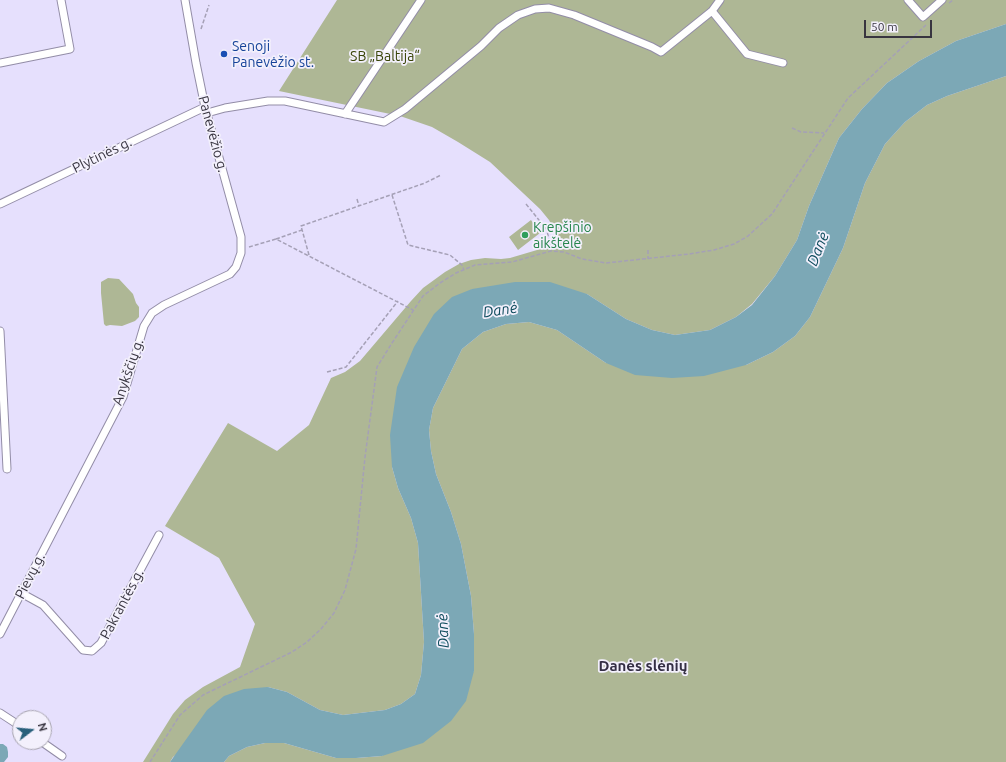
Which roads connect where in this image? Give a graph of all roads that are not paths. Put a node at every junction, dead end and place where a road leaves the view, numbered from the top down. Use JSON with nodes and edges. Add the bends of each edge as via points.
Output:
{"nodes":[{"id":1,"x":61,"y":0,"type":"edge"},
{"id":2,"x":185,"y":0,"type":"edge"},
{"id":3,"x":421,"y":0,"type":"edge"},
{"id":4,"x":720,"y":0,"type":"edge"},
{"id":5,"x":908,"y":0,"type":"edge"},
{"id":6,"x":945,"y":2,"type":"edge"},
{"id":7,"x":712,"y":11,"type":"junction"},
{"id":8,"x":0,"y":63,"type":"edge"},
{"id":9,"x":783,"y":63,"type":"dead end"},
{"id":10,"x":206,"y":110,"type":"junction"},
{"id":11,"x":345,"y":114,"type":"junction"},
{"id":12,"x":0,"y":204,"type":"edge"},
{"id":13,"x":236,"y":267,"type":"joint"},
{"id":14,"x":0,"y":331,"type":"edge"},
{"id":15,"x":7,"y":469,"type":"dead end"},
{"id":16,"x":159,"y":535,"type":"dead end"},
{"id":17,"x":49,"y":539,"type":"joint"},
{"id":18,"x":21,"y":593,"type":"junction"},
{"id":19,"x":0,"y":634,"type":"edge"},
{"id":20,"x":0,"y":713,"type":"edge"},
{"id":21,"x":12,"y":721,"type":"edge"},
{"id":22,"x":52,"y":749,"type":"edge"},
{"id":23,"x":62,"y":756,"type":"dead end"}],
"edges":[{"from":1,"to":8,"type":"street","via":[[70,48]]},
{"from":2,"to":10,"type":"street","name":"Panevėžio g."},
{"from":3,"to":11,"type":"street"},
{"from":4,"to":7,"type":"street"},
{"from":5,"to":6,"type":"street","via":[[923,17]]},
{"from":7,"to":9,"type":"street","via":[[746,54]]},
{"from":7,"to":11,"type":"street","name":"Plytinės g.","via":[[661,52],[574,15],[549,8],[536,9],[518,15],[499,28],[405,109],[384,122]]},
{"from":10,"to":11,"type":"street","name":"Plytinės g.","via":[[280,101]]},
{"from":10,"to":12,"type":"street","name":"Plytinės g."},
{"from":10,"to":13,"type":"street","name":"Panevėžio g.","via":[[241,237],[242,253]]},
{"from":13,"to":17,"type":"street","name":"Anykščių g.","via":[[230,274],[152,313],[144,326],[123,397]]},
{"from":14,"to":15,"type":"street"},
{"from":16,"to":18,"type":"street","name":"Pakrantės g.","via":[[101,643],[92,651],[83,650],[43,605]]},
{"from":17,"to":18,"type":"street","name":"Pievų g."},
{"from":18,"to":19,"type":"street","name":"Pievų g."},
{"from":20,"to":21,"type":"street"},
{"from":22,"to":23,"type":"street"}]}
